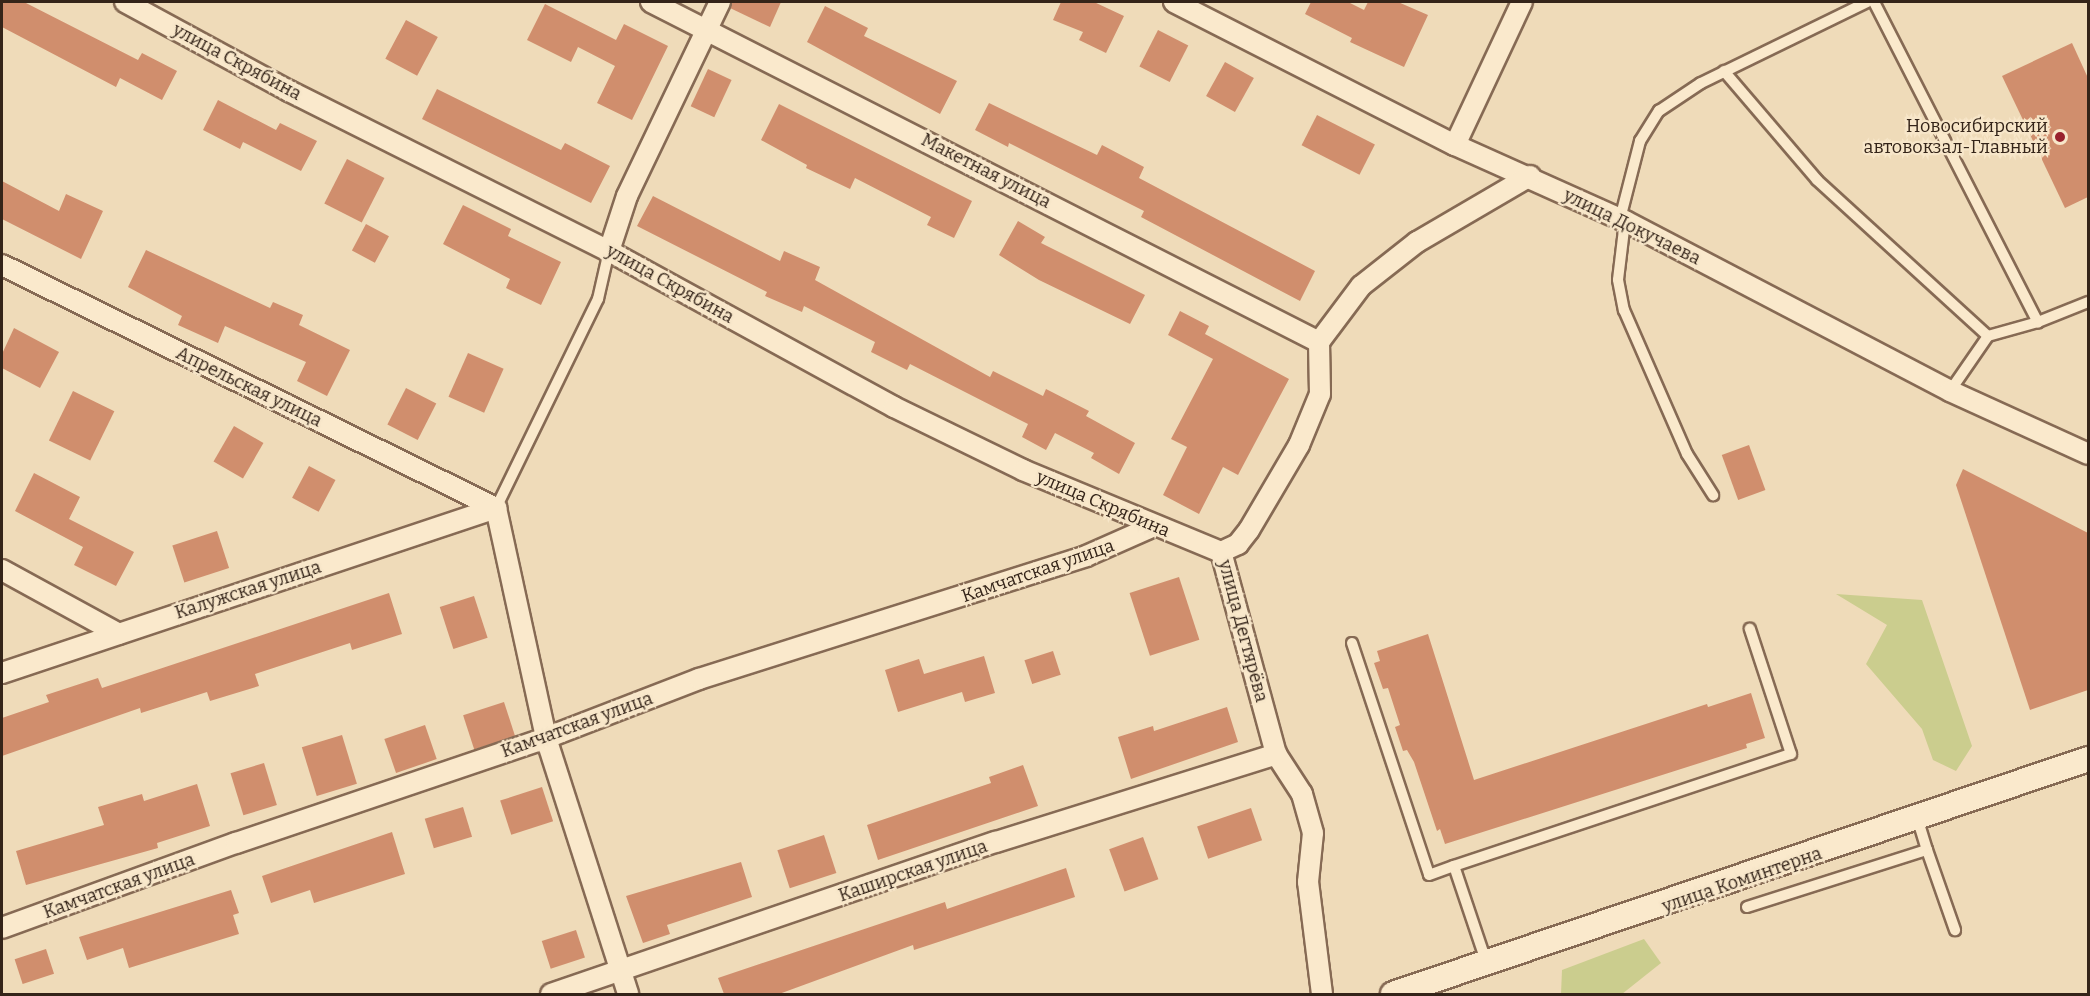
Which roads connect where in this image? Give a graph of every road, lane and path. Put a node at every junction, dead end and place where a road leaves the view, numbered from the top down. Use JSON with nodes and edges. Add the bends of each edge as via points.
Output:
{"nodes":[{"id":1,"x":125,"y":2,"type":"edge"},
{"id":2,"x":651,"y":2,"type":"edge"},
{"id":3,"x":720,"y":2,"type":"edge"},
{"id":4,"x":1174,"y":2,"type":"edge"},
{"id":5,"x":1522,"y":2,"type":"edge"},
{"id":6,"x":1866,"y":2,"type":"edge"},
{"id":7,"x":1874,"y":2,"type":"edge"},
{"id":8,"x":707,"y":29,"type":"junction"},
{"id":9,"x":1724,"y":71,"type":"junction"},
{"id":10,"x":1455,"y":145,"type":"junction"},
{"id":11,"x":1530,"y":176,"type":"junction"},
{"id":12,"x":1623,"y":220,"type":"junction"},
{"id":13,"x":609,"y":251,"type":"junction"},
{"id":14,"x":2,"y":265,"type":"edge"},
{"id":15,"x":2088,"y":303,"type":"edge"},
{"id":16,"x":2038,"y":322,"type":"junction"},
{"id":17,"x":1988,"y":336,"type":"junction"},
{"id":18,"x":1319,"y":342,"type":"junction"},
{"id":19,"x":1950,"y":391,"type":"junction"},
{"id":20,"x":2088,"y":454,"type":"edge"},
{"id":21,"x":1713,"y":495,"type":"dead end"},
{"id":22,"x":496,"y":508,"type":"junction"},
{"id":23,"x":1154,"y":526,"type":"junction"},
{"id":24,"x":1221,"y":552,"type":"junction"},
{"id":25,"x":2,"y":570,"type":"edge"},
{"id":26,"x":1750,"y":629,"type":"dead end"},
{"id":27,"x":119,"y":634,"type":"junction"},
{"id":28,"x":1352,"y":643,"type":"dead end"},
{"id":29,"x":2,"y":673,"type":"edge"},
{"id":30,"x":546,"y":738,"type":"junction"},
{"id":31,"x":1276,"y":754,"type":"junction"},
{"id":32,"x":2088,"y":759,"type":"edge"},
{"id":33,"x":1918,"y":820,"type":"junction"},
{"id":34,"x":1928,"y":850,"type":"junction"},
{"id":35,"x":1454,"y":867,"type":"junction"},
{"id":36,"x":1747,"y":907,"type":"dead end"},
{"id":37,"x":2,"y":928,"type":"edge"},
{"id":38,"x":1954,"y":930,"type":"dead end"},
{"id":39,"x":1487,"y":964,"type":"junction"},
{"id":40,"x":621,"y":972,"type":"junction"},
{"id":41,"x":551,"y":994,"type":"edge"},
{"id":42,"x":628,"y":994,"type":"edge"},
{"id":43,"x":1322,"y":994,"type":"edge"},
{"id":44,"x":1394,"y":994,"type":"edge"}],
"edges":[{"from":1,"to":13,"type":"street","name":"улица Скрябина","via":[[290,91]]},
{"from":2,"to":8,"type":"street","name":"Макетная улица"},
{"from":3,"to":8,"type":"street"},
{"from":4,"to":10,"type":"street","name":"улица Докучаева"},
{"from":5,"to":10,"type":"street"},
{"from":6,"to":9,"type":"lane"},
{"from":7,"to":16,"type":"lane"},
{"from":8,"to":13,"type":"street","via":[[627,196]]},
{"from":8,"to":18,"type":"street","name":"Макетная улица"},
{"from":9,"to":12,"type":"lane","via":[[1659,111],[1640,141]]},
{"from":9,"to":17,"type":"lane","via":[[1817,180]]},
{"from":10,"to":11,"type":"street","name":"улица Докучаева"},
{"from":11,"to":12,"type":"street","name":"улица Докучаева"},
{"from":11,"to":18,"type":"street","via":[[1398,256],[1361,286]]},
{"from":12,"to":19,"type":"street","name":"улица Докучаева"},
{"from":12,"to":21,"type":"lane","via":[[1618,280],[1624,310],[1687,454]]},
{"from":13,"to":22,"type":"lane","via":[[598,299]]},
{"from":13,"to":23,"type":"street","name":"улица Скрябина","via":[[894,407],[1023,470]]},
{"from":14,"to":22,"type":"street","name":"Апрельская улица"},
{"from":15,"to":16,"type":"lane"},
{"from":16,"to":17,"type":"lane"},
{"from":17,"to":19,"type":"lane"},
{"from":18,"to":24,"type":"street","name":"улица Дегтярёва","via":[[1320,394],[1299,445],[1249,530],[1238,544]]},
{"from":19,"to":20,"type":"street","name":"улица Докучаева"},
{"from":22,"to":27,"type":"street","name":"Калужская улица"},
{"from":22,"to":30,"type":"street"},
{"from":23,"to":24,"type":"street","name":"улица Скрябина"},
{"from":23,"to":30,"type":"street","name":"Камчатская улица","via":[[1086,556],[710,676]]},
{"from":24,"to":31,"type":"street","name":"улица Дегтярёва"},
{"from":25,"to":27,"type":"street"},
{"from":26,"to":35,"type":"lane","via":[[1791,754]]},
{"from":27,"to":29,"type":"street","name":"Калужская улица"},
{"from":28,"to":35,"type":"lane","via":[[1429,875]]},
{"from":30,"to":37,"type":"street","name":"Камчатская улица","via":[[236,843]]},
{"from":30,"to":40,"type":"street"},
{"from":31,"to":40,"type":"street","name":"Каширская улица","via":[[996,842]]},
{"from":31,"to":43,"type":"street","name":"улица Дегтярёва","via":[[1302,794],[1313,833],[1308,882]]},
{"from":32,"to":33,"type":"street","name":"улица Коминтерна"},
{"from":33,"to":34,"type":"lane"},
{"from":33,"to":39,"type":"street","name":"улица Коминтерна"},
{"from":34,"to":36,"type":"lane"},
{"from":34,"to":38,"type":"lane"},
{"from":35,"to":39,"type":"lane"},
{"from":39,"to":44,"type":"street","name":"улица Коминтерна"},
{"from":40,"to":41,"type":"street","name":"Каширская улица"},
{"from":40,"to":42,"type":"street"}]}
